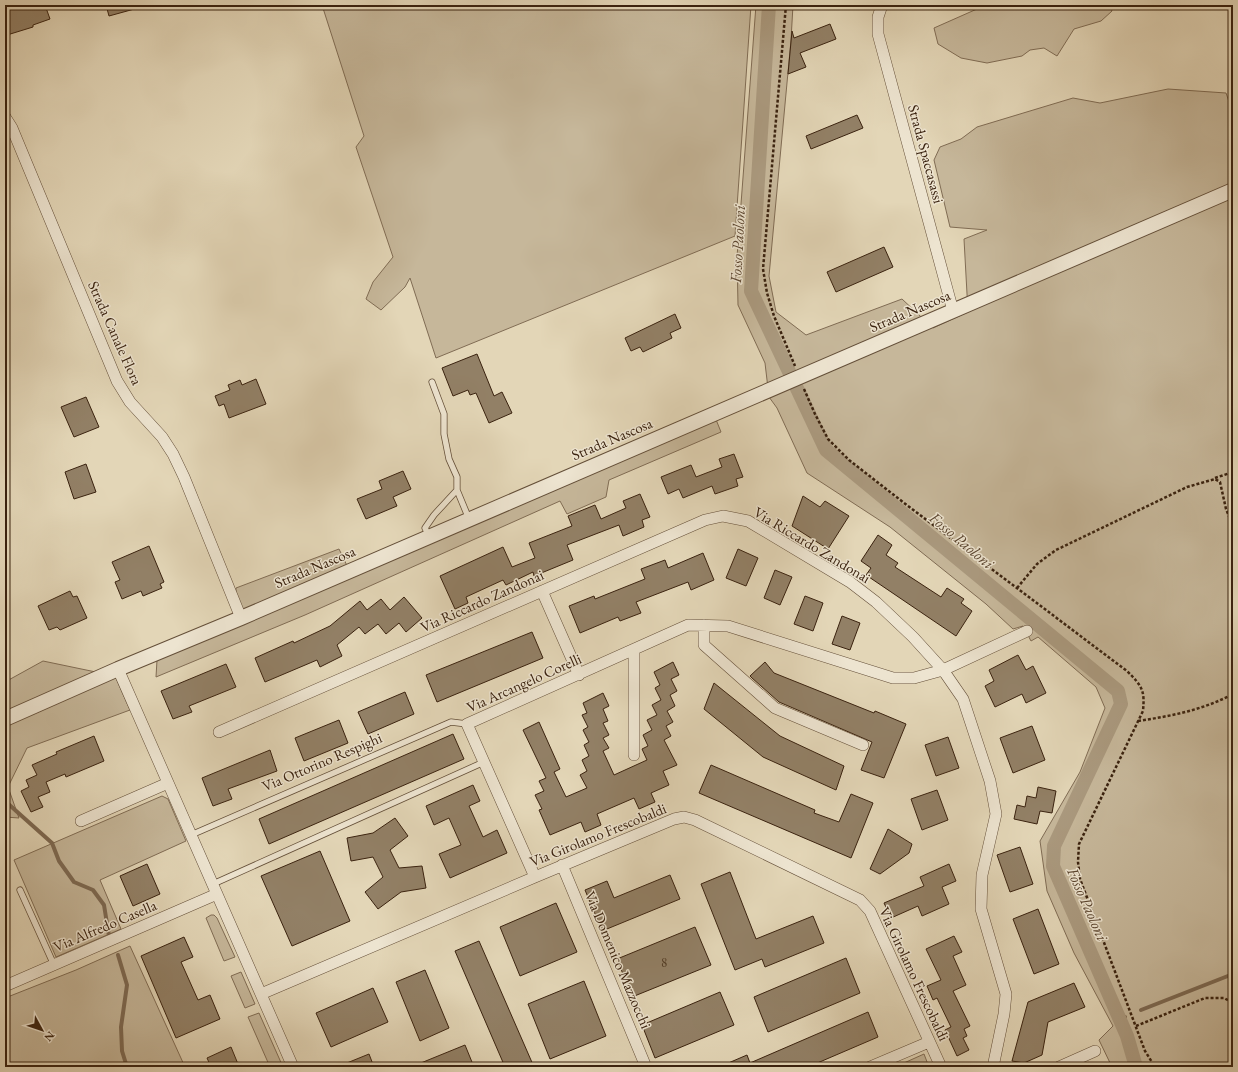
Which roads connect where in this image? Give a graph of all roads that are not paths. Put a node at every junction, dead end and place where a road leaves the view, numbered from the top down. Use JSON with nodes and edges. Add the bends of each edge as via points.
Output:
{"nodes":[{"id":1,"x":882,"y":5,"type":"edge"},
{"id":2,"x":5,"y":116,"type":"edge"},
{"id":3,"x":1233,"y":190,"type":"edge"},
{"id":4,"x":953,"y":311,"type":"junction"},
{"id":5,"x":432,"y":382,"type":"dead end"},
{"id":6,"x":457,"y":490,"type":"junction"},
{"id":7,"x":469,"y":519,"type":"junction"},
{"id":8,"x":429,"y":536,"type":"junction"},
{"id":9,"x":542,"y":591,"type":"junction"},
{"id":10,"x":241,"y":618,"type":"junction"},
{"id":11,"x":704,"y":626,"type":"junction"},
{"id":12,"x":1027,"y":631,"type":"dead end"},
{"id":13,"x":634,"y":650,"type":"junction"},
{"id":14,"x":118,"y":669,"type":"junction"},
{"id":15,"x":943,"y":670,"type":"junction"},
{"id":16,"x":579,"y":675,"type":"junction"},
{"id":17,"x":5,"y":719,"type":"edge"},
{"id":18,"x":467,"y":724,"type":"junction"},
{"id":19,"x":219,"y":732,"type":"dead end"},
{"id":20,"x":862,"y":745,"type":"dead end"},
{"id":21,"x":634,"y":756,"type":"dead end"},
{"id":22,"x":484,"y":762,"type":"junction"},
{"id":23,"x":168,"y":783,"type":"junction"},
{"id":24,"x":81,"y":821,"type":"dead end"},
{"id":25,"x":191,"y":835,"type":"junction"},
{"id":26,"x":562,"y":865,"type":"junction"},
{"id":27,"x":535,"y":877,"type":"junction"},
{"id":28,"x":215,"y":889,"type":"junction"},
{"id":29,"x":20,"y":890,"type":"dead end"},
{"id":30,"x":54,"y":964,"type":"junction"},
{"id":31,"x":5,"y":986,"type":"edge"},
{"id":32,"x":261,"y":994,"type":"junction"},
{"id":33,"x":929,"y":1042,"type":"junction"},
{"id":34,"x":1095,"y":1050,"type":"dead end"},
{"id":35,"x":293,"y":1067,"type":"edge"},
{"id":36,"x":646,"y":1067,"type":"edge"},
{"id":37,"x":870,"y":1067,"type":"edge"},
{"id":38,"x":941,"y":1067,"type":"edge"},
{"id":39,"x":993,"y":1067,"type":"edge"},
{"id":40,"x":1059,"y":1067,"type":"edge"}],
"edges":[{"from":1,"to":4,"type":"street","name":"Strada Spaccasassi","via":[[878,17],[878,34]]},
{"from":2,"to":10,"type":"street","name":"Strada Canale Flora","via":[[117,380],[130,402],[162,437],[173,454]]},
{"from":3,"to":4,"type":"street","name":"Strada Nascosa"},
{"from":4,"to":7,"type":"street","name":"Strada Nascosa"},
{"from":5,"to":6,"type":"lane","via":[[444,414],[444,434],[449,459],[457,477]]},
{"from":6,"to":7,"type":"lane"},
{"from":6,"to":8,"type":"lane","via":[[425,528]]},
{"from":7,"to":8,"type":"street","name":"Strada Nascosa"},
{"from":8,"to":10,"type":"street","name":"Strada Nascosa"},
{"from":9,"to":15,"type":"street","name":"Via Riccardo Zandonai","via":[[705,520],[723,516],[748,522],[850,582],[876,602],[913,637]]},
{"from":9,"to":16,"type":"street"},
{"from":9,"to":19,"type":"street","name":"Via Riccardo Zandonai"},
{"from":10,"to":14,"type":"street","name":"Strada Nascosa"},
{"from":11,"to":13,"type":"street","name":"Via Arcangelo Corelli","via":[[688,625]]},
{"from":11,"to":15,"type":"street","name":"Via Arcangelo Corelli","via":[[728,626],[893,678],[914,678]]},
{"from":11,"to":20,"type":"street","via":[[704,645],[775,708]]},
{"from":12,"to":15,"type":"street","name":"Via Arcangelo Corelli"},
{"from":13,"to":16,"type":"street","name":"Via Arcangelo Corelli"},
{"from":13,"to":21,"type":"street"},
{"from":14,"to":17,"type":"street","name":"Strada Nascosa"},
{"from":14,"to":23,"type":"street"},
{"from":15,"to":39,"type":"street","name":"Via Riccardo Zandonai","via":[[963,699],[990,781],[996,814],[982,875],[981,908],[1006,994]]},
{"from":16,"to":18,"type":"street","name":"Via Arcangelo Corelli"},
{"from":18,"to":22,"type":"street","name":"Via Arcangelo Corelli"},
{"from":18,"to":25,"type":"lane","name":"Via Ottorino Respighi","via":[[452,722]]},
{"from":22,"to":27,"type":"street","name":"Via Arcangelo Corelli"},
{"from":22,"to":28,"type":"lane"},
{"from":23,"to":24,"type":"street"},
{"from":23,"to":25,"type":"street"},
{"from":25,"to":28,"type":"street"},
{"from":26,"to":27,"type":"street","name":"Via Girolamo Frescobaldi"},
{"from":26,"to":33,"type":"street","name":"Via Girolamo Frescobaldi","via":[[684,817],[850,894],[870,911]]},
{"from":26,"to":36,"type":"street","name":"Via Domenico Mazzocchi"},
{"from":27,"to":32,"type":"street","name":"Via Girolamo Frescobaldi"},
{"from":28,"to":30,"type":"street","name":"Via Alfredo Casella"},
{"from":28,"to":32,"type":"street"},
{"from":29,"to":30,"type":"lane"},
{"from":30,"to":31,"type":"street","name":"Via Alfredo Casella"},
{"from":32,"to":35,"type":"street"},
{"from":33,"to":37,"type":"street"},
{"from":33,"to":38,"type":"street","name":"Via Girolamo Frescobaldi"},
{"from":34,"to":40,"type":"street"}]}
